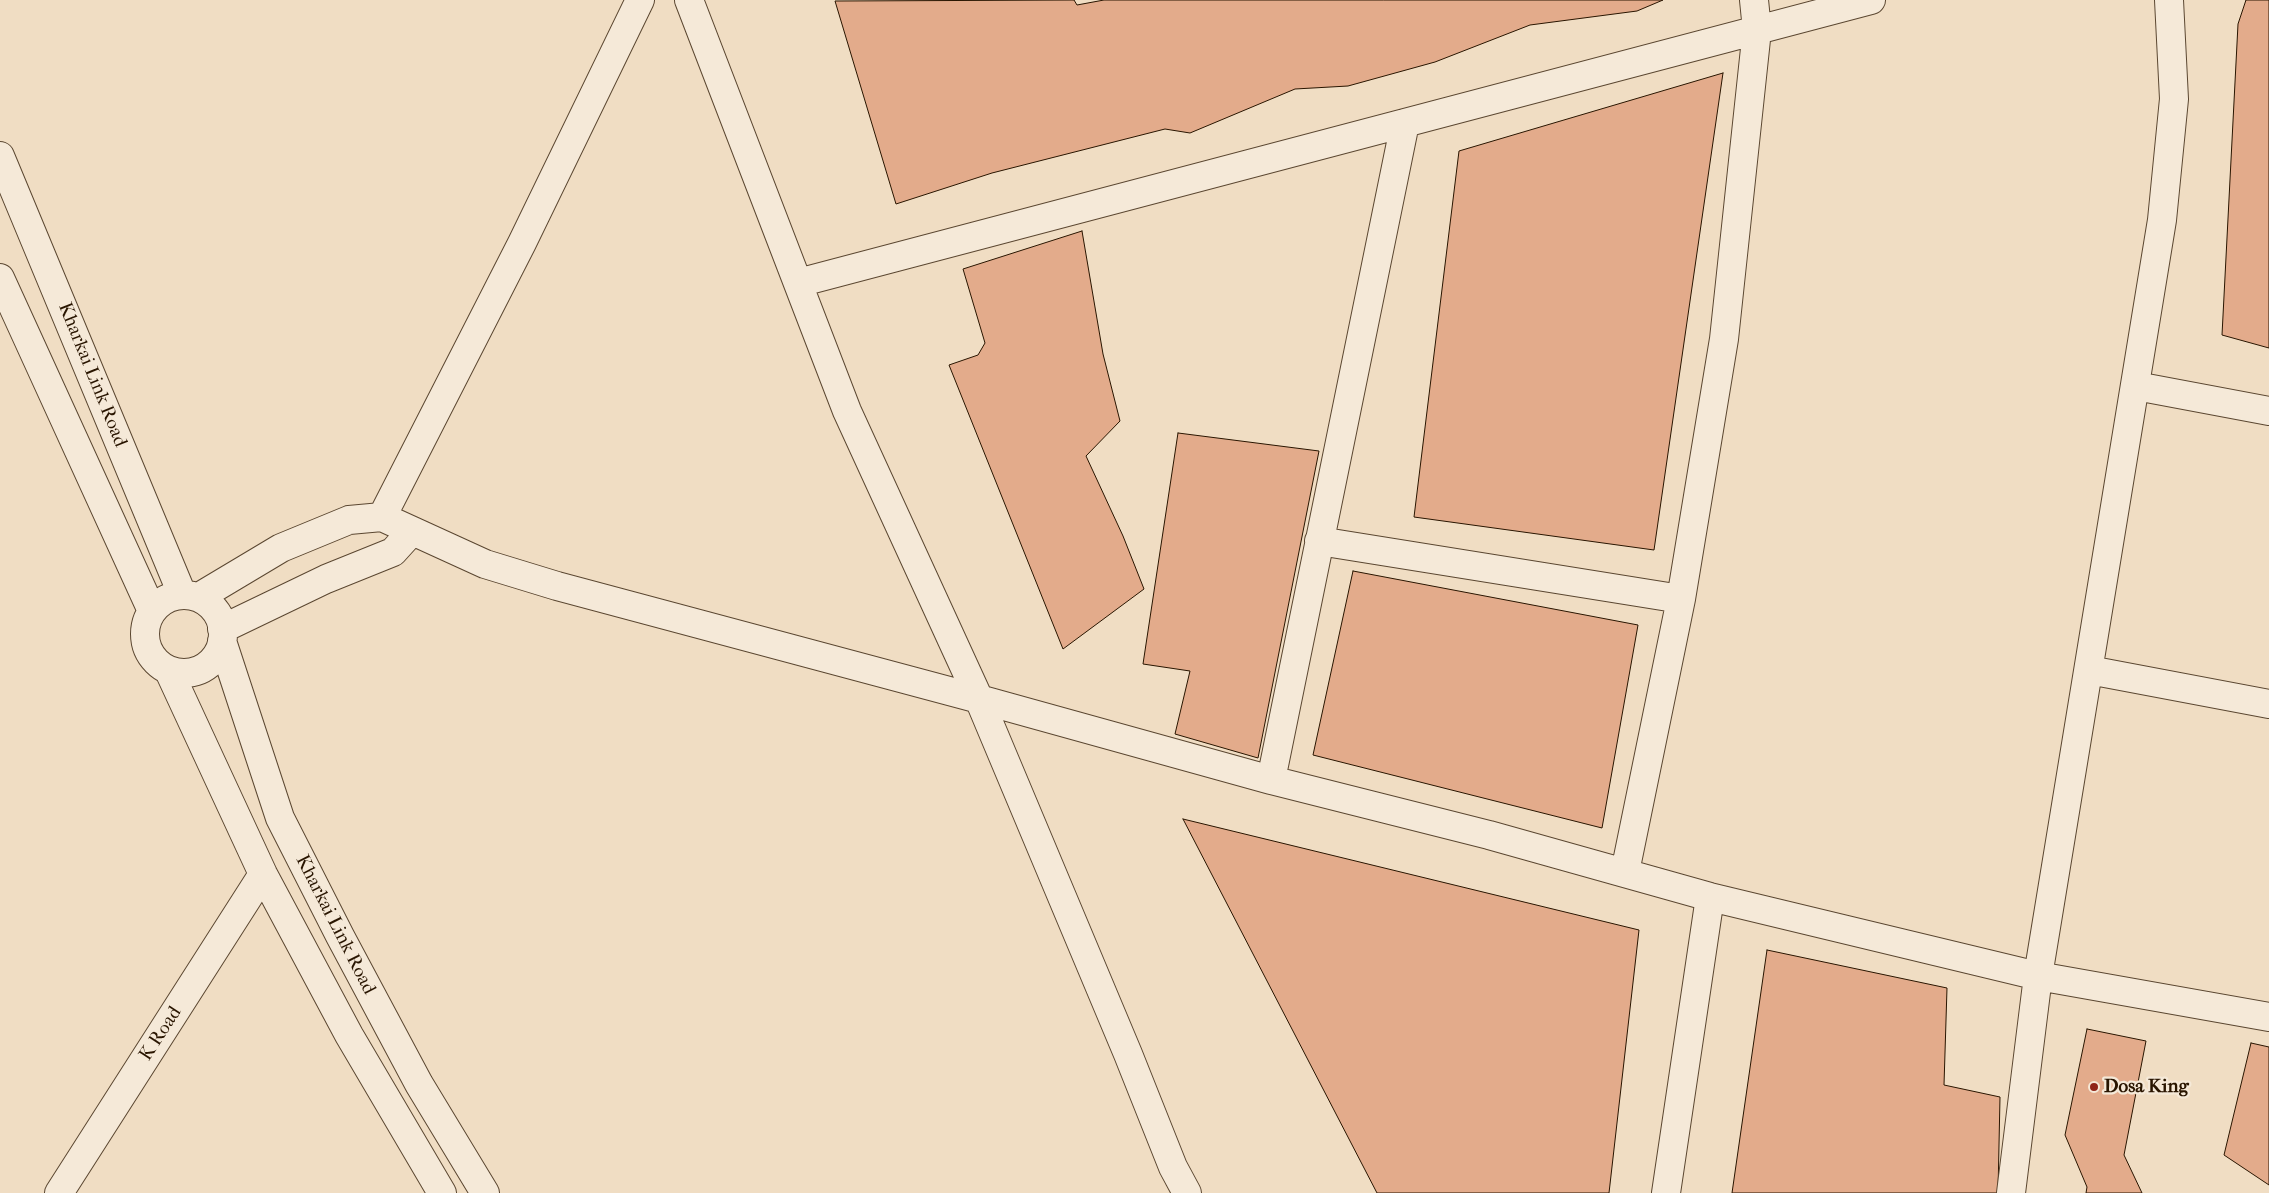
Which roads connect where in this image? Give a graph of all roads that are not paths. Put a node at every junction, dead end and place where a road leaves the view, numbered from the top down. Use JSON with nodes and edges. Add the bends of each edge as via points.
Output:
{"nodes":[{"id":1,"x":640,"y":0,"type":"edge"},
{"id":2,"x":689,"y":0,"type":"edge"},
{"id":3,"x":1754,"y":0,"type":"edge"},
{"id":4,"x":1871,"y":0,"type":"edge"},
{"id":5,"x":2169,"y":0,"type":"edge"},
{"id":6,"x":1757,"y":30,"type":"junction"},
{"id":7,"x":1405,"y":123,"type":"junction"},
{"id":8,"x":0,"y":156,"type":"edge"},
{"id":9,"x":0,"y":278,"type":"edge"},
{"id":10,"x":798,"y":284,"type":"junction"},
{"id":11,"x":2136,"y":386,"type":"junction"},
{"id":12,"x":2269,"y":411,"type":"edge"},
{"id":13,"x":382,"y":517,"type":"junction"},
{"id":14,"x":412,"y":530,"type":"junction"},
{"id":15,"x":1319,"y":541,"type":"junction"},
{"id":16,"x":190,"y":596,"type":"junction"},
{"id":17,"x":1681,"y":599,"type":"junction"},
{"id":18,"x":152,"y":610,"type":"junction"},
{"id":19,"x":222,"y":635,"type":"junction"},
{"id":20,"x":2089,"y":670,"type":"junction"},
{"id":21,"x":169,"y":671,"type":"junction"},
{"id":22,"x":979,"y":699,"type":"junction"},
{"id":23,"x":2269,"y":704,"type":"edge"},
{"id":24,"x":1271,"y":780,"type":"junction"},
{"id":25,"x":1625,"y":872,"type":"junction"},
{"id":26,"x":263,"y":874,"type":"junction"},
{"id":27,"x":1710,"y":897,"type":"junction"},
{"id":28,"x":2038,"y":976,"type":"junction"},
{"id":29,"x":2269,"y":1017,"type":"edge"},
{"id":30,"x":59,"y":1193,"type":"edge"},
{"id":31,"x":442,"y":1193,"type":"edge"},
{"id":32,"x":485,"y":1193,"type":"edge"},
{"id":33,"x":1187,"y":1193,"type":"edge"},
{"id":34,"x":1666,"y":1193,"type":"edge"},
{"id":35,"x":2011,"y":1193,"type":"edge"}],
"edges":[{"from":1,"to":13,"type":"street","via":[[522,243]]},
{"from":2,"to":10,"type":"street"},
{"from":3,"to":6,"type":"street"},
{"from":4,"to":6,"type":"street"},
{"from":5,"to":11,"type":"street","via":[[2174,99],[2162,220]]},
{"from":6,"to":7,"type":"street"},
{"from":6,"to":17,"type":"street","via":[[1724,338]]},
{"from":7,"to":10,"type":"street"},
{"from":7,"to":15,"type":"street"},
{"from":8,"to":16,"type":"street","name":"Kharkai Link Road"},
{"from":9,"to":18,"type":"street"},
{"from":10,"to":22,"type":"street","via":[[847,411]]},
{"from":11,"to":12,"type":"street"},
{"from":11,"to":20,"type":"street"},
{"from":13,"to":14,"type":"street"},
{"from":13,"to":16,"type":"street","via":[[349,520],[281,548]]},
{"from":14,"to":19,"type":"street","via":[[393,552],[326,579]]},
{"from":14,"to":22,"type":"street","via":[[485,564],[558,586]]},
{"from":15,"to":17,"type":"street"},
{"from":15,"to":24,"type":"street"},
{"from":16,"to":18,"type":"street","via":[[164,599]]},
{"from":16,"to":19,"type":"street","name":"Kharkai Link Road","via":[[210,605],[218,615]]},
{"from":17,"to":25,"type":"street"},
{"from":18,"to":21,"type":"street","name":"Kharkai Link Road","via":[[145,627],[146,645],[154,660]]},
{"from":19,"to":21,"type":"street","via":[[215,657],[202,668],[186,674]]},
{"from":19,"to":32,"type":"street","name":"Kharkai Link Road","via":[[280,818],[419,1084]]},
{"from":20,"to":23,"type":"street"},
{"from":20,"to":28,"type":"street"},
{"from":21,"to":26,"type":"street","name":"Kharkai Link Road"},
{"from":22,"to":24,"type":"street"},
{"from":22,"to":33,"type":"street","via":[[1173,1167]]},
{"from":24,"to":25,"type":"street"},
{"from":25,"to":27,"type":"street"},
{"from":26,"to":30,"type":"street","name":"K Road"},
{"from":26,"to":31,"type":"street","name":"Kharkai Link Road","via":[[349,1035]]},
{"from":27,"to":28,"type":"street"},
{"from":27,"to":34,"type":"street"},
{"from":28,"to":29,"type":"street"},
{"from":28,"to":35,"type":"street"}]}
